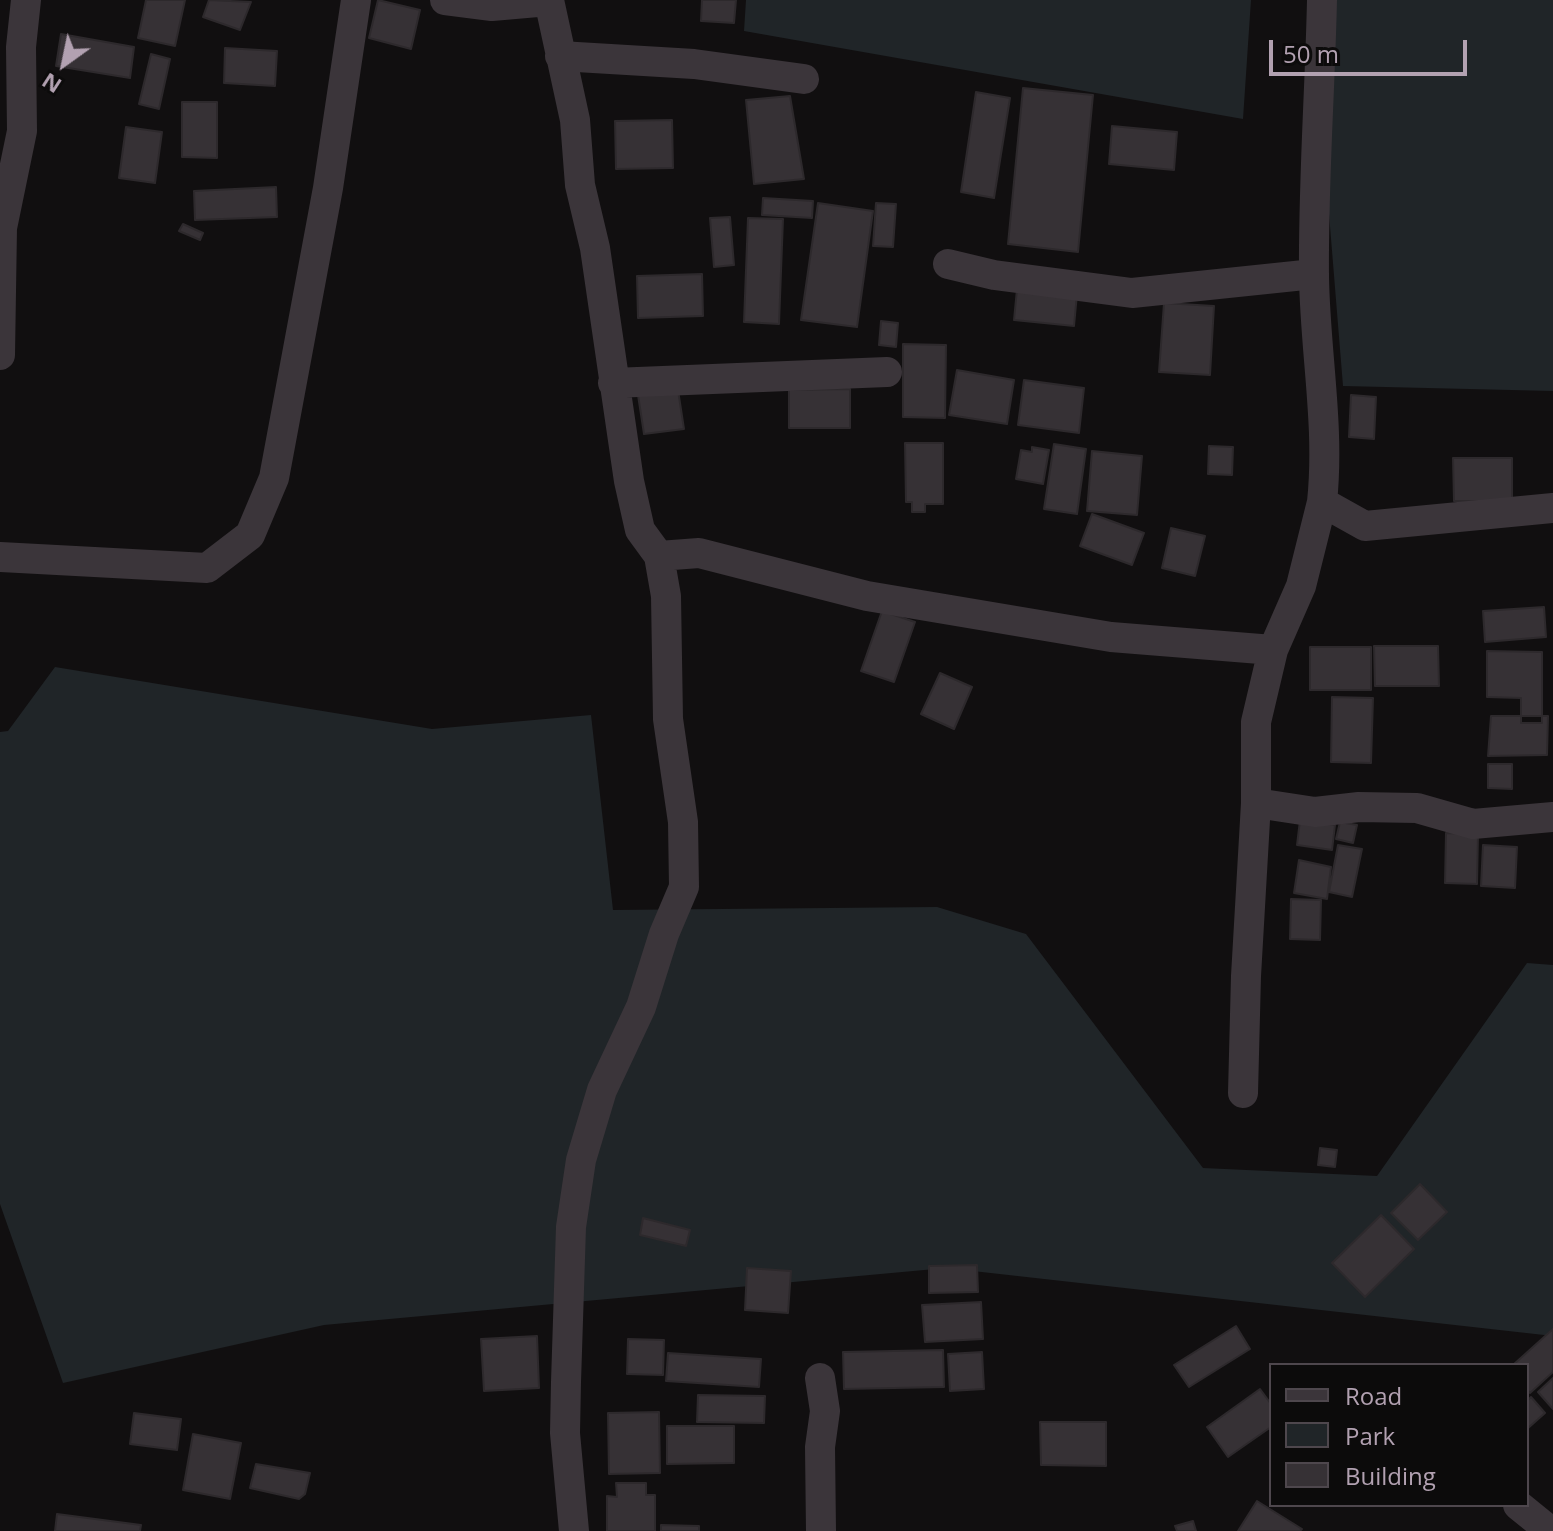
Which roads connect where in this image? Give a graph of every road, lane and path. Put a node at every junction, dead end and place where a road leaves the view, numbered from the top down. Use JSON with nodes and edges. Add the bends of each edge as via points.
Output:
{"nodes":[{"id":1,"x":26,"y":0,"type":"edge"},
{"id":2,"x":356,"y":0,"type":"edge"},
{"id":3,"x":445,"y":0,"type":"edge"},
{"id":4,"x":549,"y":0,"type":"edge"},
{"id":5,"x":1322,"y":0,"type":"edge"},
{"id":6,"x":560,"y":56,"type":"junction"},
{"id":7,"x":804,"y":79,"type":"dead end"},
{"id":8,"x":948,"y":264,"type":"dead end"},
{"id":9,"x":1314,"y":274,"type":"junction"},
{"id":10,"x":0,"y":355,"type":"edge"},
{"id":11,"x":887,"y":372,"type":"dead end"},
{"id":12,"x":613,"y":383,"type":"junction"},
{"id":13,"x":1322,"y":502,"type":"junction"},
{"id":14,"x":1553,"y":508,"type":"edge"},
{"id":15,"x":659,"y":556,"type":"junction"},
{"id":16,"x":0,"y":557,"type":"edge"},
{"id":17,"x":1273,"y":650,"type":"junction"},
{"id":18,"x":1256,"y":803,"type":"junction"},
{"id":19,"x":1553,"y":817,"type":"edge"},
{"id":20,"x":1243,"y":1093,"type":"dead end"},
{"id":21,"x":820,"y":1378,"type":"dead end"},
{"id":22,"x":1520,"y":1507,"type":"edge"},
{"id":23,"x":574,"y":1531,"type":"edge"},
{"id":24,"x":821,"y":1531,"type":"edge"},
{"id":25,"x":1550,"y":1531,"type":"edge"}],
"edges":[{"from":1,"to":10,"type":"street","via":[[22,131],[2,228]]},
{"from":2,"to":16,"type":"street","via":[[328,188],[274,478],[250,535],[207,568]]},
{"from":3,"to":4,"type":"street","via":[[492,6]]},
{"from":4,"to":6,"type":"street"},
{"from":5,"to":9,"type":"street"},
{"from":6,"to":7,"type":"street","via":[[694,64]]},
{"from":6,"to":12,"type":"street","via":[[575,120],[580,185],[595,248]]},
{"from":8,"to":9,"type":"street","via":[[1132,293]]},
{"from":9,"to":13,"type":"street","via":[[1326,443]]},
{"from":11,"to":12,"type":"street"},
{"from":12,"to":15,"type":"street","via":[[640,530]]},
{"from":13,"to":14,"type":"street","via":[[1365,526]]},
{"from":13,"to":17,"type":"street","via":[[1301,586]]},
{"from":15,"to":17,"type":"street","via":[[699,553],[867,596],[1111,637]]},
{"from":15,"to":23,"type":"street","via":[[684,887],[641,1007],[602,1090],[581,1160],[571,1227],[566,1369],[565,1433]]},
{"from":17,"to":18,"type":"street","via":[[1256,722]]},
{"from":18,"to":19,"type":"street","via":[[1315,812],[1417,808],[1473,824]]},
{"from":18,"to":20,"type":"street"},
{"from":21,"to":24,"type":"street","via":[[825,1411]]},
{"from":22,"to":25,"type":"street"}]}
